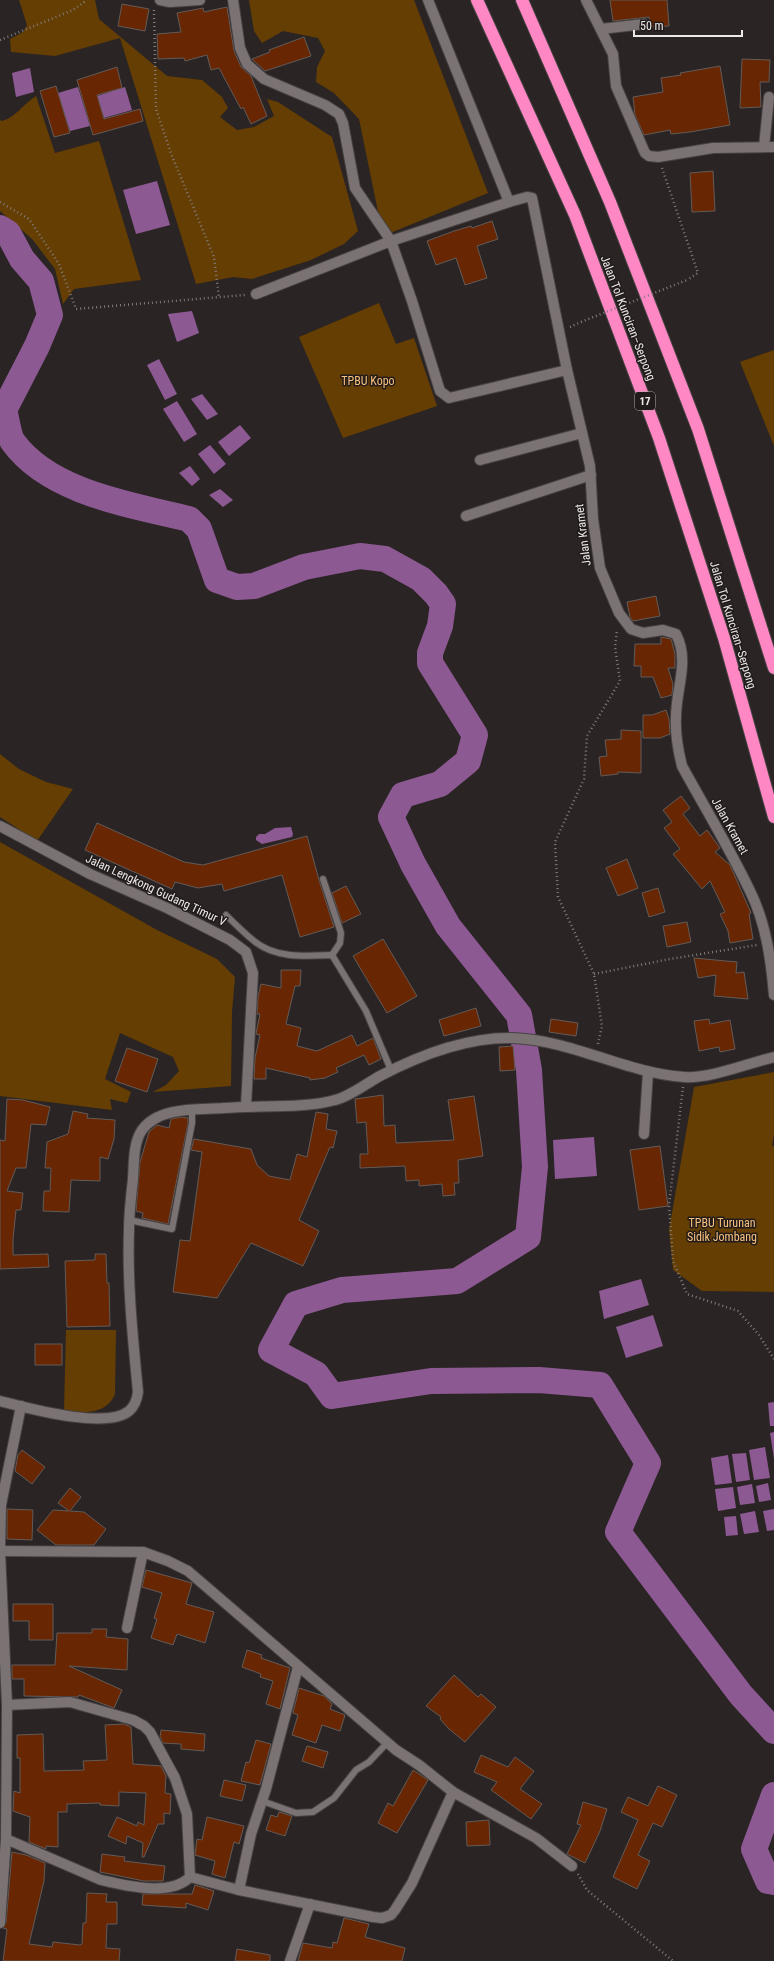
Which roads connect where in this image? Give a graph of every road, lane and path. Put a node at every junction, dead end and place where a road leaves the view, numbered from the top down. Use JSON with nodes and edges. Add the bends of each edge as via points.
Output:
{"nodes":[{"id":1,"x":87,"y":0,"type":"edge"},
{"id":2,"x":200,"y":0,"type":"edge"},
{"id":3,"x":233,"y":0,"type":"edge"},
{"id":4,"x":428,"y":0,"type":"edge"},
{"id":5,"x":477,"y":0,"type":"edge"},
{"id":6,"x":522,"y":0,"type":"edge"},
{"id":7,"x":586,"y":0,"type":"edge"},
{"id":8,"x":157,"y":4,"type":"edge"},
{"id":9,"x":644,"y":24,"type":"dead end"},
{"id":10,"x":601,"y":29,"type":"junction"},
{"id":11,"x":0,"y":40,"type":"edge"},
{"id":12,"x":769,"y":98,"type":"dead end"},
{"id":13,"x":769,"y":147,"type":"edge"},
{"id":14,"x":658,"y":157,"type":"junction"},
{"id":15,"x":0,"y":202,"type":"edge"},
{"id":16,"x":509,"y":202,"type":"junction"},
{"id":17,"x":390,"y":241,"type":"junction"},
{"id":18,"x":256,"y":294,"type":"joint"},
{"id":19,"x":219,"y":298,"type":"junction"},
{"id":20,"x":581,"y":322,"type":"dead end"},
{"id":21,"x":567,"y":370,"type":"junction"},
{"id":22,"x":582,"y":433,"type":"junction"},
{"id":23,"x":480,"y":460,"type":"dead end"},
{"id":24,"x":591,"y":474,"type":"junction"},
{"id":25,"x":466,"y":516,"type":"dead end"},
{"id":26,"x":618,"y":613,"type":"junction"},
{"id":27,"x":774,"y":668,"type":"edge"},
{"id":28,"x":774,"y":817,"type":"edge"},
{"id":29,"x":0,"y":826,"type":"edge"},
{"id":30,"x":323,"y":879,"type":"dead end"},
{"id":31,"x":226,"y":915,"type":"dead end"},
{"id":32,"x":767,"y":943,"type":"junction"},
{"id":33,"x":332,"y":955,"type":"junction"},
{"id":34,"x":594,"y":974,"type":"junction"},
{"id":35,"x":774,"y":995,"type":"edge"},
{"id":36,"x":595,"y":1054,"type":"junction"},
{"id":37,"x":774,"y":1057,"type":"edge"},
{"id":38,"x":392,"y":1070,"type":"junction"},
{"id":39,"x":648,"y":1072,"type":"junction"},
{"id":40,"x":684,"y":1077,"type":"junction"},
{"id":41,"x":246,"y":1106,"type":"junction"},
{"id":42,"x":192,"y":1111,"type":"junction"},
{"id":43,"x":644,"y":1134,"type":"dead end"},
{"id":44,"x":129,"y":1220,"type":"junction"},
{"id":45,"x":774,"y":1359,"type":"edge"},
{"id":46,"x":0,"y":1401,"type":"edge"},
{"id":47,"x":21,"y":1406,"type":"junction"},
{"id":48,"x":0,"y":1551,"type":"edge"},
{"id":49,"x":143,"y":1552,"type":"junction"},
{"id":50,"x":128,"y":1628,"type":"dead end"},
{"id":51,"x":298,"y":1667,"type":"junction"},
{"id":52,"x":6,"y":1705,"type":"junction"},
{"id":53,"x":387,"y":1743,"type":"junction"},
{"id":54,"x":453,"y":1792,"type":"junction"},
{"id":55,"x":262,"y":1801,"type":"junction"},
{"id":56,"x":6,"y":1839,"type":"junction"},
{"id":57,"x":572,"y":1866,"type":"joint"},
{"id":58,"x":190,"y":1877,"type":"junction"},
{"id":59,"x":239,"y":1890,"type":"junction"},
{"id":60,"x":310,"y":1904,"type":"junction"},
{"id":61,"x":0,"y":1923,"type":"edge"},
{"id":62,"x":290,"y":1961,"type":"edge"},
{"id":63,"x":673,"y":1961,"type":"edge"}],
"edges":[{"from":1,"to":11,"type":"path","via":[[73,10]]},
{"from":2,"to":8,"type":"street"},
{"from":3,"to":17,"type":"street","via":[[240,48],[247,64],[264,79],[325,105],[339,114],[343,123],[355,188]]},
{"from":4,"to":16,"type":"street"},
{"from":5,"to":28,"type":"highway","name":"Jalan Tol Kunciran–Serpong","number":"17","via":[[575,216],[659,438],[724,638]]},
{"from":6,"to":27,"type":"highway","via":[[610,202],[698,429]]},
{"from":7,"to":10,"type":"street"},
{"from":8,"to":19,"type":"path","via":[[156,109],[172,156],[214,257]]},
{"from":9,"to":10,"type":"street"},
{"from":10,"to":14,"type":"street","via":[[613,54],[617,88],[645,153]]},
{"from":12,"to":13,"type":"street"},
{"from":13,"to":14,"type":"street","via":[[713,148]]},
{"from":14,"to":20,"type":"path","bridge":true,"via":[[698,273],[687,280]]},
{"from":15,"to":19,"type":"path","via":[[29,219],[59,264],[76,309]]},
{"from":16,"to":17,"type":"street"},
{"from":16,"to":21,"type":"street","name":"Jalan Kramet","via":[[532,198]]},
{"from":17,"to":18,"type":"street"},
{"from":17,"to":21,"type":"street","via":[[440,391],[444,396],[449,398]]},
{"from":18,"to":19,"type":"path"},
{"from":21,"to":22,"type":"street","name":"Jalan Kramet"},
{"from":22,"to":23,"type":"street"},
{"from":22,"to":24,"type":"street","name":"Jalan Kramet"},
{"from":24,"to":25,"type":"street"},
{"from":24,"to":26,"type":"street","name":"Jalan Kramet","via":[[593,519],[600,568]]},
{"from":26,"to":32,"type":"street","name":"Jalan Kramet","via":[[631,629],[643,634],[663,630],[676,634],[681,645],[682,666],[676,716],[677,748],[682,766],[751,892]]},
{"from":26,"to":34,"type":"path","via":[[616,647],[620,681],[587,736],[584,779],[554,842],[558,897]]},
{"from":29,"to":41,"type":"street","name":"Jalan Lengkong Gudang Timur V","via":[[90,874],[230,940],[246,952],[253,973]]},
{"from":30,"to":33,"type":"lane","via":[[341,933],[340,943]]},
{"from":31,"to":33,"type":"lane","via":[[255,942],[273,952],[293,956]]},
{"from":32,"to":34,"type":"path"},
{"from":32,"to":35,"type":"street","name":"Jalan Kramet"},
{"from":33,"to":38,"type":"lane","via":[[366,1010]]},
{"from":34,"to":36,"type":"path","via":[[602,1026]]},
{"from":36,"to":38,"type":"street","via":[[556,1043],[513,1038],[480,1040],[455,1045]]},
{"from":36,"to":39,"type":"street"},
{"from":37,"to":40,"type":"street","via":[[707,1074]]},
{"from":38,"to":41,"type":"street","via":[[338,1100]]},
{"from":39,"to":40,"type":"street"},
{"from":39,"to":43,"type":"street"},
{"from":40,"to":45,"type":"path","via":[[669,1205],[673,1261],[687,1294],[738,1310],[760,1334]]},
{"from":41,"to":42,"type":"street"},
{"from":42,"to":44,"type":"street","via":[[160,1114],[141,1132],[136,1146]]},
{"from":42,"to":44,"type":"lane","via":[[192,1123],[172,1229]]},
{"from":44,"to":47,"type":"street","via":[[130,1304],[138,1392],[136,1403],[128,1412],[116,1417],[98,1419],[74,1417]]},
{"from":46,"to":47,"type":"street"},
{"from":47,"to":48,"type":"street","via":[[1,1505]]},
{"from":48,"to":49,"type":"street"},
{"from":48,"to":52,"type":"street"},
{"from":49,"to":50,"type":"street"},
{"from":49,"to":51,"type":"street","via":[[188,1571]]},
{"from":51,"to":53,"type":"street"},
{"from":51,"to":55,"type":"street"},
{"from":52,"to":56,"type":"street"},
{"from":52,"to":58,"type":"street","via":[[70,1702],[133,1720],[144,1726],[150,1732],[175,1778],[187,1814]]},
{"from":53,"to":54,"type":"street"},
{"from":53,"to":55,"type":"lane","via":[[369,1762],[356,1770],[334,1798],[313,1812],[296,1813]]},
{"from":54,"to":57,"type":"street","via":[[536,1838]]},
{"from":54,"to":60,"type":"street","via":[[412,1883],[391,1915],[373,1917]]},
{"from":55,"to":59,"type":"street","via":[[251,1834]]},
{"from":56,"to":58,"type":"street","via":[[101,1880],[117,1884],[170,1888]]},
{"from":56,"to":61,"type":"street"},
{"from":57,"to":63,"type":"path","via":[[587,1890]]},
{"from":58,"to":59,"type":"street"},
{"from":59,"to":60,"type":"street"},
{"from":60,"to":62,"type":"street"}]}
